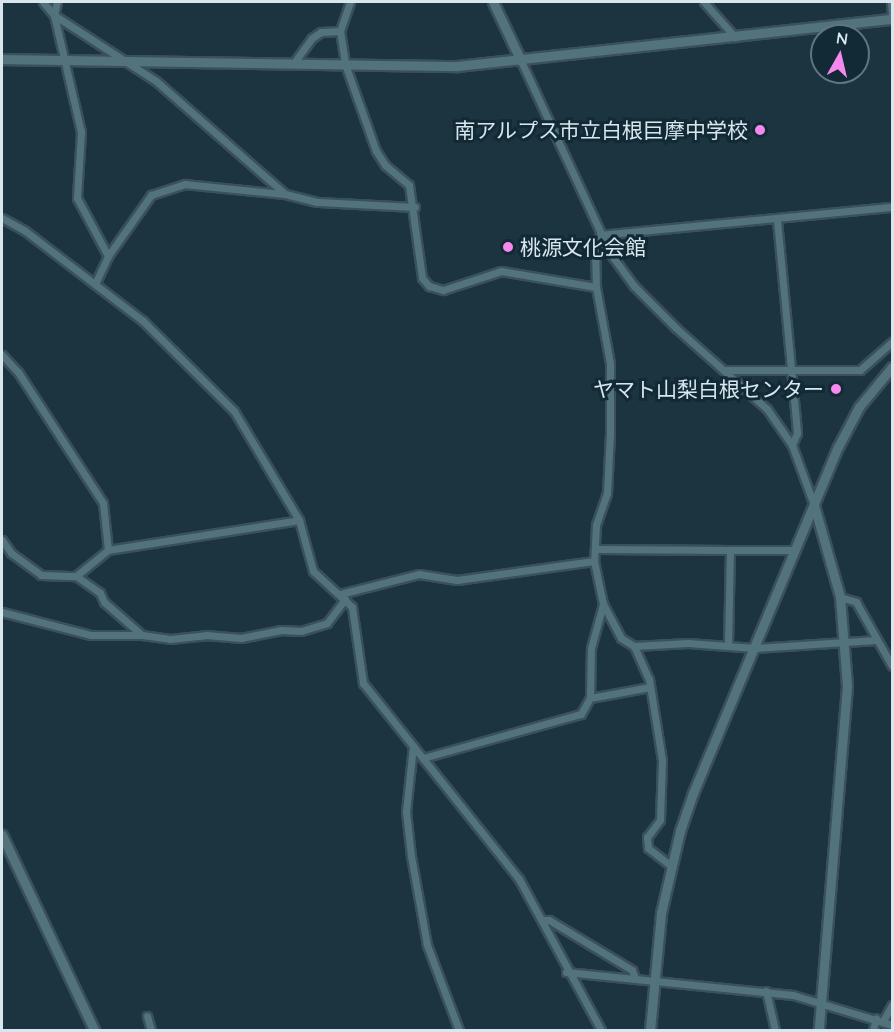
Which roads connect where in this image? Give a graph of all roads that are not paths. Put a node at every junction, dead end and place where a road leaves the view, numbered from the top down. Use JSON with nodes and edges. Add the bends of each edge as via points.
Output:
{"nodes":[{"id":1,"x":43,"y":2,"type":"edge"},
{"id":2,"x":57,"y":2,"type":"edge"},
{"id":3,"x":350,"y":2,"type":"edge"},
{"id":4,"x":493,"y":2,"type":"edge"},
{"id":5,"x":704,"y":2,"type":"edge"},
{"id":6,"x":891,"y":2,"type":"edge"},
{"id":7,"x":892,"y":14,"type":"edge"},
{"id":8,"x":54,"y":15,"type":"junction"},
{"id":9,"x":892,"y":19,"type":"edge"},
{"id":10,"x":340,"y":31,"type":"junction"},
{"id":11,"x":735,"y":37,"type":"junction"},
{"id":12,"x":2,"y":59,"type":"edge"},
{"id":13,"x":66,"y":60,"type":"junction"},
{"id":14,"x":127,"y":61,"type":"junction"},
{"id":15,"x":521,"y":61,"type":"junction"},
{"id":16,"x":293,"y":64,"type":"junction"},
{"id":17,"x":345,"y":64,"type":"junction"},
{"id":18,"x":285,"y":194,"type":"junction"},
{"id":19,"x":415,"y":207,"type":"junction"},
{"id":20,"x":892,"y":207,"type":"edge"},
{"id":21,"x":2,"y":218,"type":"edge"},
{"id":22,"x":777,"y":220,"type":"junction"},
{"id":23,"x":600,"y":235,"type":"junction"},
{"id":24,"x":108,"y":256,"type":"junction"},
{"id":25,"x":95,"y":284,"type":"junction"},
{"id":26,"x":596,"y":287,"type":"junction"},
{"id":27,"x":892,"y":342,"type":"edge"},
{"id":28,"x":2,"y":355,"type":"edge"},
{"id":29,"x":892,"y":367,"type":"edge"},
{"id":30,"x":725,"y":370,"type":"junction"},
{"id":31,"x":792,"y":373,"type":"junction"},
{"id":32,"x":792,"y":445,"type":"junction"},
{"id":33,"x":814,"y":505,"type":"junction"},
{"id":34,"x":299,"y":520,"type":"junction"},
{"id":35,"x":2,"y":540,"type":"edge"},
{"id":36,"x":596,"y":549,"type":"junction"},
{"id":37,"x":108,"y":550,"type":"junction"},
{"id":38,"x":730,"y":550,"type":"junction"},
{"id":39,"x":794,"y":550,"type":"junction"},
{"id":40,"x":594,"y":561,"type":"junction"},
{"id":41,"x":76,"y":576,"type":"junction"},
{"id":42,"x":342,"y":597,"type":"junction"},
{"id":43,"x":840,"y":597,"type":"junction"},
{"id":44,"x":603,"y":603,"type":"junction"},
{"id":45,"x":2,"y":612,"type":"edge"},
{"id":46,"x":142,"y":635,"type":"junction"},
{"id":47,"x":876,"y":640,"type":"junction"},
{"id":48,"x":846,"y":642,"type":"junction"},
{"id":49,"x":634,"y":646,"type":"junction"},
{"id":50,"x":728,"y":646,"type":"junction"},
{"id":51,"x":754,"y":648,"type":"junction"},
{"id":52,"x":892,"y":666,"type":"edge"},
{"id":53,"x":650,"y":687,"type":"junction"},
{"id":54,"x":590,"y":698,"type":"junction"},
{"id":55,"x":413,"y":746,"type":"junction"},
{"id":56,"x":423,"y":758,"type":"junction"},
{"id":57,"x":2,"y":835,"type":"edge"},
{"id":58,"x":671,"y":866,"type":"junction"},
{"id":59,"x":542,"y":920,"type":"junction"},
{"id":60,"x":566,"y":972,"type":"junction"},
{"id":61,"x":635,"y":978,"type":"junction"},
{"id":62,"x":653,"y":980,"type":"junction"},
{"id":63,"x":766,"y":991,"type":"junction"},
{"id":64,"x":821,"y":1002,"type":"junction"},
{"id":65,"x":892,"y":1005,"type":"edge"},
{"id":66,"x":147,"y":1016,"type":"dead end"},
{"id":67,"x":880,"y":1020,"type":"junction"},
{"id":68,"x":892,"y":1025,"type":"edge"},
{"id":69,"x":94,"y":1030,"type":"edge"},
{"id":70,"x":151,"y":1030,"type":"edge"},
{"id":71,"x":459,"y":1030,"type":"edge"},
{"id":72,"x":601,"y":1030,"type":"edge"},
{"id":73,"x":650,"y":1030,"type":"edge"},
{"id":74,"x":775,"y":1030,"type":"edge"},
{"id":75,"x":819,"y":1030,"type":"edge"},
{"id":76,"x":873,"y":1030,"type":"edge"}],
"edges":[{"from":1,"to":8,"type":"street"},
{"from":2,"to":8,"type":"street"},
{"from":3,"to":10,"type":"street"},
{"from":4,"to":15,"type":"street"},
{"from":5,"to":11,"type":"street"},
{"from":6,"to":7,"type":"street"},
{"from":8,"to":13,"type":"street"},
{"from":8,"to":14,"type":"street"},
{"from":9,"to":11,"type":"street"},
{"from":10,"to":16,"type":"street","via":[[321,32],[312,38]]},
{"from":10,"to":17,"type":"street"},
{"from":11,"to":15,"type":"street"},
{"from":12,"to":13,"type":"street"},
{"from":13,"to":14,"type":"street"},
{"from":13,"to":24,"type":"street","via":[[81,132],[77,198]]},
{"from":14,"to":16,"type":"street"},
{"from":14,"to":18,"type":"street","via":[[203,118],[222,141]]},
{"from":15,"to":17,"type":"street","via":[[457,66]]},
{"from":15,"to":23,"type":"street"},
{"from":16,"to":17,"type":"street"},
{"from":17,"to":19,"type":"street","via":[[376,151],[385,165],[409,185]]},
{"from":18,"to":19,"type":"street","via":[[317,202]]},
{"from":18,"to":24,"type":"street","via":[[184,184],[151,195]]},
{"from":19,"to":26,"type":"street","via":[[422,278],[429,286],[443,290],[501,271]]},
{"from":20,"to":22,"type":"street"},
{"from":21,"to":25,"type":"street"},
{"from":22,"to":23,"type":"street"},
{"from":22,"to":31,"type":"street"},
{"from":23,"to":26,"type":"street","via":[[595,246]]},
{"from":23,"to":30,"type":"street","via":[[634,286]]},
{"from":24,"to":25,"type":"street"},
{"from":25,"to":34,"type":"street","via":[[143,321],[234,411]]},
{"from":26,"to":36,"type":"street","via":[[610,363],[610,424],[607,493],[596,525]]},
{"from":27,"to":31,"type":"street","via":[[860,370]]},
{"from":28,"to":37,"type":"street","via":[[18,372],[103,504]]},
{"from":29,"to":33,"type":"street","via":[[848,427]]},
{"from":30,"to":31,"type":"street"},
{"from":30,"to":32,"type":"street","via":[[767,409]]},
{"from":31,"to":32,"type":"street","via":[[797,433]]},
{"from":32,"to":33,"type":"street"},
{"from":33,"to":39,"type":"street"},
{"from":33,"to":43,"type":"street"},
{"from":34,"to":37,"type":"street"},
{"from":34,"to":42,"type":"street","via":[[313,571]]},
{"from":35,"to":41,"type":"street","via":[[11,553],[41,574]]},
{"from":36,"to":38,"type":"street"},
{"from":36,"to":40,"type":"street"},
{"from":37,"to":41,"type":"street"},
{"from":38,"to":39,"type":"street"},
{"from":38,"to":50,"type":"street"},
{"from":39,"to":51,"type":"street"},
{"from":40,"to":42,"type":"street","via":[[457,580],[418,574]]},
{"from":40,"to":44,"type":"street"},
{"from":41,"to":46,"type":"street","via":[[100,593]]},
{"from":42,"to":46,"type":"street","via":[[327,623],[301,631],[170,639]]},
{"from":42,"to":55,"type":"street","via":[[352,607],[363,683]]},
{"from":43,"to":47,"type":"street","via":[[856,602]]},
{"from":43,"to":48,"type":"street"},
{"from":44,"to":49,"type":"street","via":[[621,638]]},
{"from":44,"to":54,"type":"street","via":[[591,648]]},
{"from":45,"to":46,"type":"street","via":[[91,635]]},
{"from":47,"to":48,"type":"street"},
{"from":47,"to":52,"type":"street"},
{"from":48,"to":51,"type":"street"},
{"from":48,"to":64,"type":"street","via":[[848,686]]},
{"from":49,"to":50,"type":"street"},
{"from":49,"to":53,"type":"street"},
{"from":50,"to":51,"type":"street"},
{"from":51,"to":58,"type":"street","via":[[693,793]]},
{"from":53,"to":54,"type":"street"},
{"from":53,"to":58,"type":"street","via":[[662,760],[660,820],[647,837],[648,848]]},
{"from":54,"to":56,"type":"street","via":[[581,714]]},
{"from":55,"to":56,"type":"street"},
{"from":55,"to":71,"type":"street","via":[[406,811],[411,856],[427,945]]},
{"from":56,"to":59,"type":"street","via":[[483,830]]},
{"from":57,"to":69,"type":"street"},
{"from":58,"to":62,"type":"street"},
{"from":59,"to":60,"type":"street"},
{"from":59,"to":61,"type":"street","via":[[549,920],[632,970]]},
{"from":60,"to":61,"type":"street"},
{"from":60,"to":72,"type":"street"},
{"from":61,"to":62,"type":"street"},
{"from":62,"to":63,"type":"street"},
{"from":62,"to":73,"type":"street"},
{"from":63,"to":64,"type":"street"},
{"from":63,"to":74,"type":"street"},
{"from":64,"to":67,"type":"street"},
{"from":64,"to":75,"type":"street"},
{"from":65,"to":67,"type":"street"},
{"from":66,"to":70,"type":"street"},
{"from":67,"to":68,"type":"street"},
{"from":67,"to":76,"type":"street"}]}
